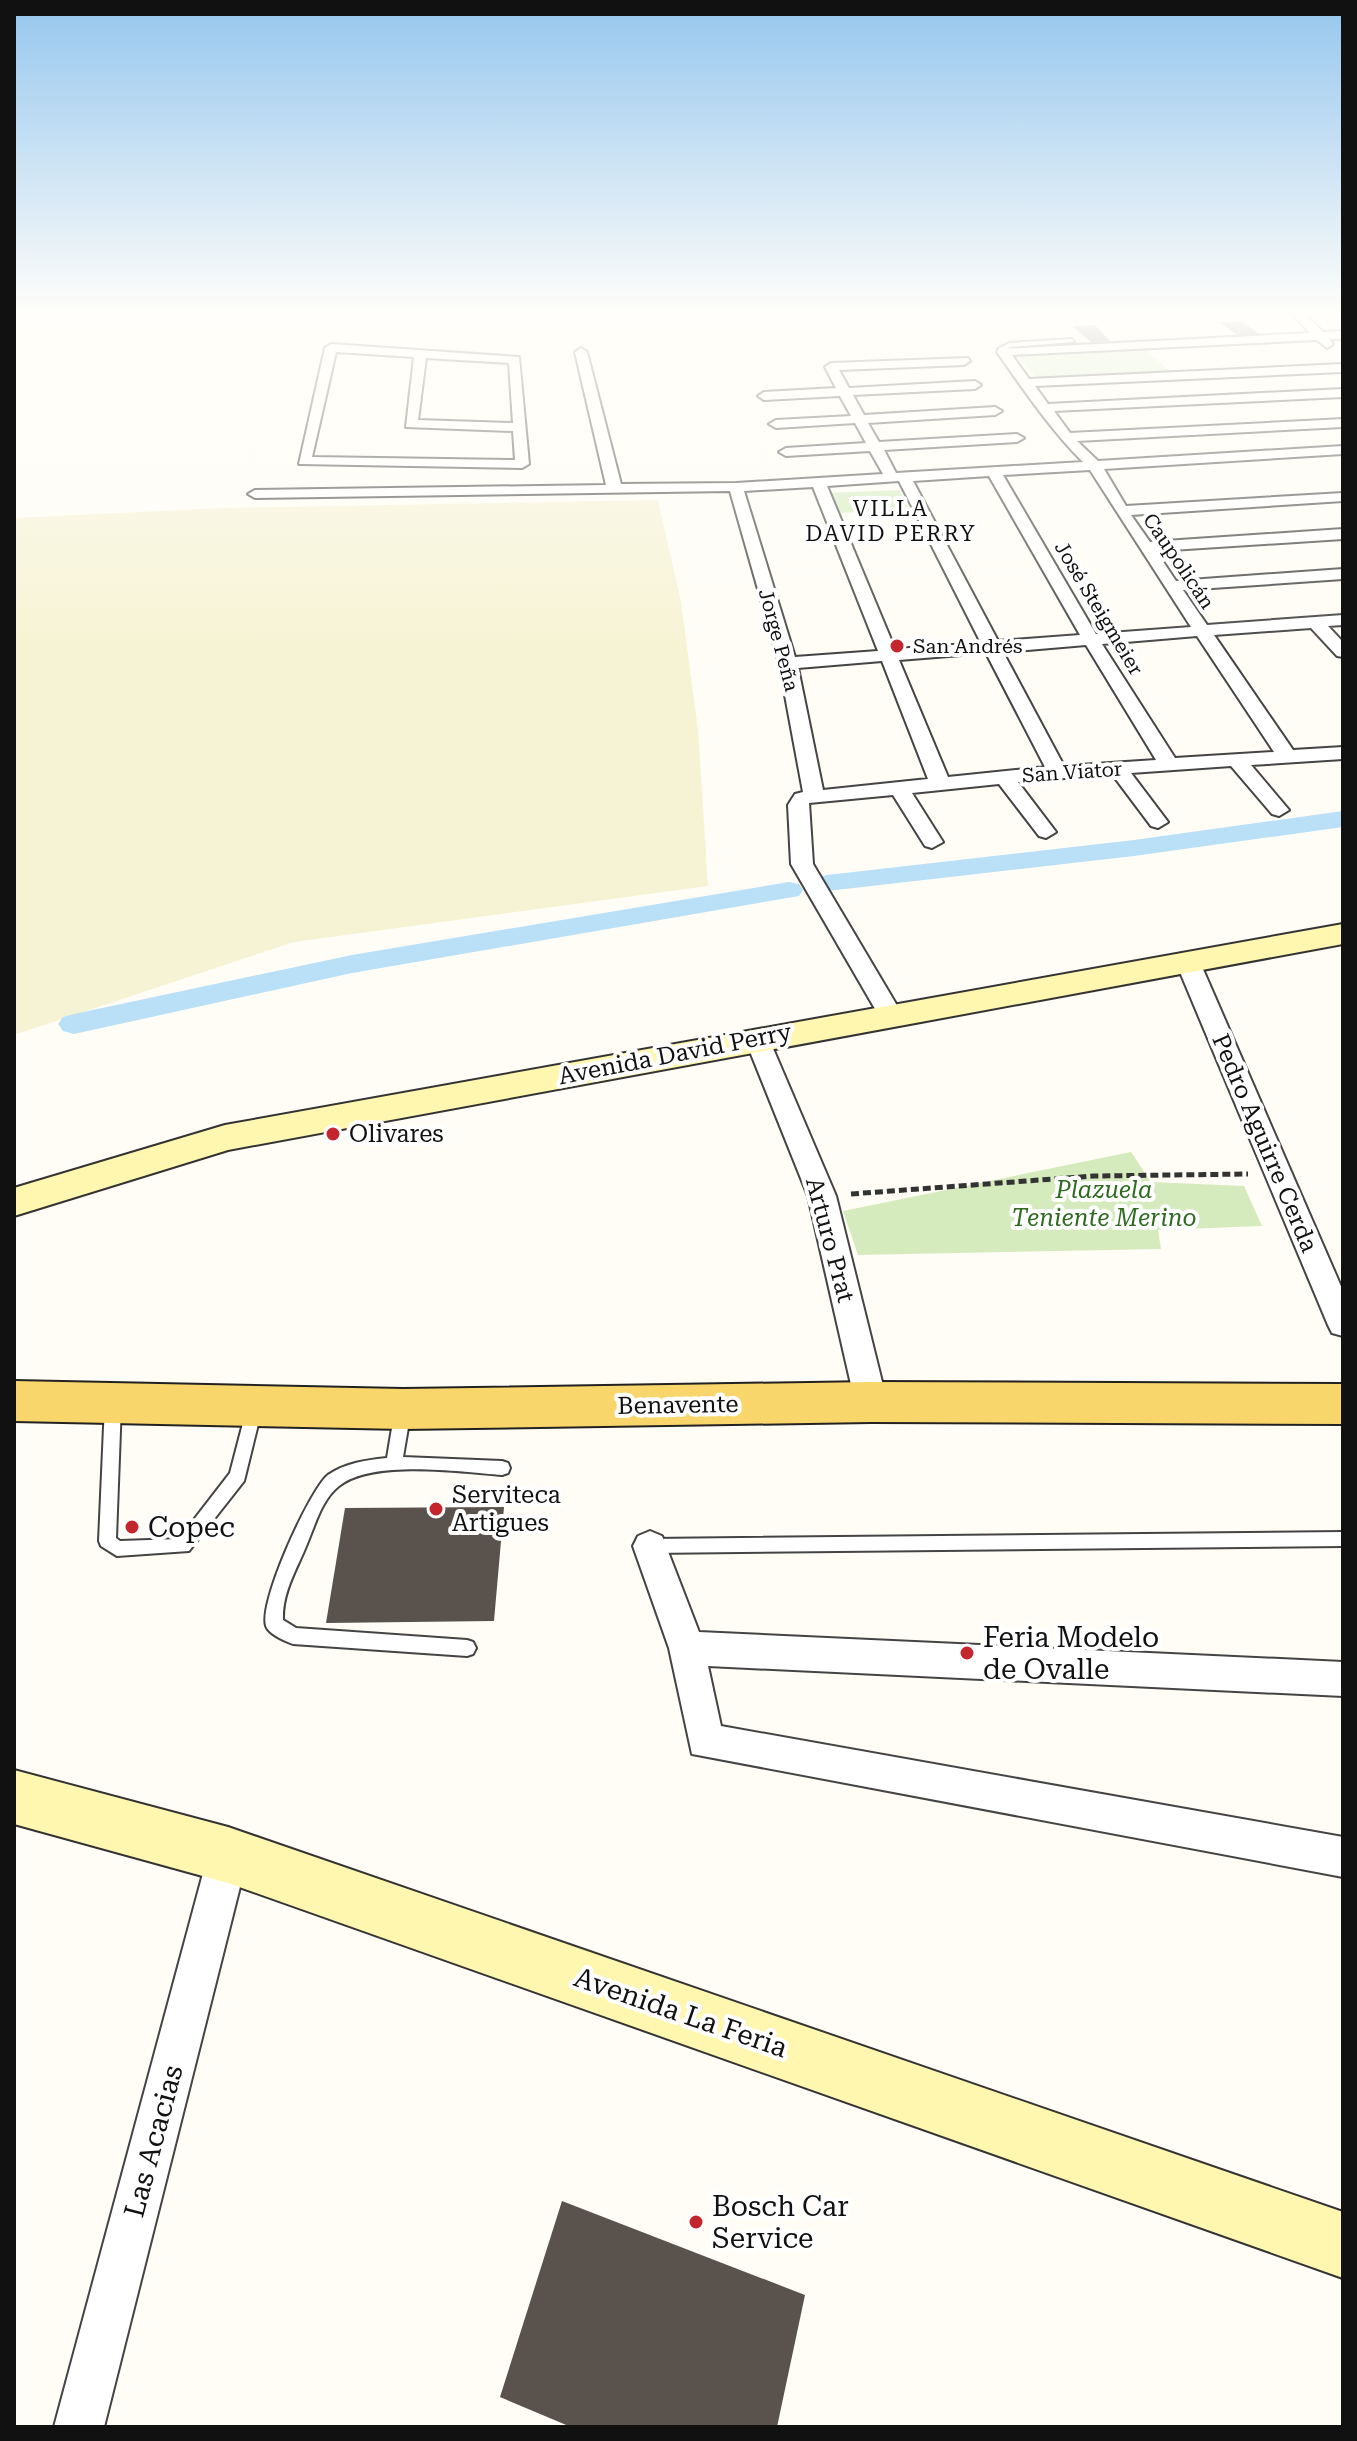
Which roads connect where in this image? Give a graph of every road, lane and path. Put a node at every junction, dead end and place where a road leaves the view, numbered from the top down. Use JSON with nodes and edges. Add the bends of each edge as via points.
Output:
{"nodes":[{"id":1,"x":313,"y":424,"type":"edge"},
{"id":2,"x":411,"y":424,"type":"edge"},
{"id":3,"x":519,"y":424,"type":"edge"},
{"id":4,"x":599,"y":424,"type":"edge"},
{"id":5,"x":863,"y":424,"type":"edge"},
{"id":6,"x":1056,"y":424,"type":"edge"},
{"id":7,"x":1325,"y":424,"type":"edge"},
{"id":8,"x":519,"y":427,"type":"junction"},
{"id":9,"x":1066,"y":437,"type":"junction"},
{"id":10,"x":1017,"y":438,"type":"dead end"},
{"id":11,"x":875,"y":446,"type":"junction"},
{"id":12,"x":1343,"y":450,"type":"edge"},
{"id":13,"x":786,"y":452,"type":"dead end"},
{"id":14,"x":507,"y":464,"type":"junction"},
{"id":15,"x":1095,"y":466,"type":"junction"},
{"id":16,"x":994,"y":472,"type":"junction"},
{"id":17,"x":898,"y":477,"type":"junction"},
{"id":18,"x":818,"y":482,"type":"junction"},
{"id":19,"x":736,"y":487,"type":"junction"},
{"id":20,"x":615,"y":490,"type":"junction"},
{"id":21,"x":508,"y":491,"type":"junction"},
{"id":22,"x":255,"y":494,"type":"dead end"},
{"id":23,"x":1343,"y":497,"type":"edge"},
{"id":24,"x":1121,"y":511,"type":"junction"},
{"id":25,"x":1343,"y":534,"type":"edge"},
{"id":26,"x":1145,"y":547,"type":"junction"},
{"id":27,"x":1343,"y":574,"type":"edge"},
{"id":28,"x":1171,"y":586,"type":"junction"},
{"id":29,"x":1343,"y":620,"type":"edge"},
{"id":30,"x":1315,"y":622,"type":"junction"},
{"id":31,"x":1202,"y":631,"type":"junction"},
{"id":32,"x":1091,"y":640,"type":"junction"},
{"id":33,"x":990,"y":648,"type":"junction"},
{"id":34,"x":1343,"y":652,"type":"edge"},
{"id":35,"x":887,"y":656,"type":"junction"},
{"id":36,"x":788,"y":663,"type":"junction"},
{"id":37,"x":1343,"y":753,"type":"edge"},
{"id":38,"x":1289,"y":759,"type":"junction"},
{"id":39,"x":1238,"y":762,"type":"junction"},
{"id":40,"x":1170,"y":766,"type":"junction"},
{"id":41,"x":1118,"y":769,"type":"junction"},
{"id":42,"x":1057,"y":772,"type":"junction"},
{"id":43,"x":1004,"y":777,"type":"junction"},
{"id":44,"x":940,"y":783,"type":"junction"},
{"id":45,"x":898,"y":787,"type":"junction"},
{"id":46,"x":808,"y":796,"type":"junction"},
{"id":47,"x":1279,"y":810,"type":"dead end"},
{"id":48,"x":1158,"y":822,"type":"dead end"},
{"id":49,"x":1046,"y":832,"type":"dead end"},
{"id":50,"x":932,"y":842,"type":"dead end"},
{"id":51,"x":1343,"y":934,"type":"edge"},
{"id":52,"x":1187,"y":960,"type":"junction"},
{"id":53,"x":890,"y":1014,"type":"junction"},
{"id":54,"x":757,"y":1039,"type":"junction"},
{"id":55,"x":1278,"y":1173,"type":"junction"},
{"id":56,"x":822,"y":1196,"type":"junction"},
{"id":57,"x":14,"y":1202,"type":"edge"},
{"id":58,"x":1343,"y":1325,"type":"edge"},
{"id":59,"x":14,"y":1401,"type":"edge"},
{"id":60,"x":871,"y":1402,"type":"junction"},
{"id":61,"x":113,"y":1403,"type":"junction"},
{"id":62,"x":1343,"y":1404,"type":"edge"},
{"id":63,"x":255,"y":1405,"type":"junction"},
{"id":64,"x":403,"y":1409,"type":"junction"},
{"id":65,"x":394,"y":1464,"type":"junction"},
{"id":66,"x":502,"y":1468,"type":"dead end"},
{"id":67,"x":1343,"y":1539,"type":"edge"},
{"id":68,"x":650,"y":1546,"type":"joint"},
{"id":69,"x":467,"y":1648,"type":"dead end"},
{"id":70,"x":687,"y":1648,"type":"junction"},
{"id":71,"x":1343,"y":1679,"type":"edge"},
{"id":72,"x":14,"y":1797,"type":"edge"},
{"id":73,"x":228,"y":1855,"type":"junction"},
{"id":74,"x":1343,"y":1857,"type":"edge"},
{"id":75,"x":1343,"y":2245,"type":"edge"},
{"id":76,"x":79,"y":2427,"type":"edge"}],
"edges":[{"from":1,"to":14,"type":"street","via":[[304,461]]},
{"from":2,"to":8,"type":"street"},
{"from":3,"to":8,"type":"street"},
{"from":4,"to":20,"type":"street"},
{"from":5,"to":11,"type":"street"},
{"from":6,"to":9,"type":"street","name":"Caupolicán"},
{"from":7,"to":9,"type":"street"},
{"from":8,"to":14,"type":"street","via":[[522,464]]},
{"from":9,"to":15,"type":"street","name":"Caupolicán"},
{"from":10,"to":11,"type":"street"},
{"from":11,"to":13,"type":"street"},
{"from":11,"to":17,"type":"street"},
{"from":12,"to":15,"type":"street"},
{"from":14,"to":21,"type":"street"},
{"from":15,"to":16,"type":"street"},
{"from":15,"to":24,"type":"street","name":"Caupolicán"},
{"from":16,"to":17,"type":"street"},
{"from":16,"to":32,"type":"street","name":"José Steigmeier"},
{"from":17,"to":18,"type":"street"},
{"from":17,"to":33,"type":"street"},
{"from":18,"to":19,"type":"street"},
{"from":18,"to":35,"type":"street"},
{"from":19,"to":20,"type":"street"},
{"from":19,"to":36,"type":"street","name":"Jorge Peña"},
{"from":20,"to":21,"type":"street"},
{"from":21,"to":22,"type":"street"},
{"from":23,"to":24,"type":"street"},
{"from":24,"to":26,"type":"street","name":"Caupolicán"},
{"from":25,"to":26,"type":"street"},
{"from":26,"to":28,"type":"street","name":"Caupolicán"},
{"from":27,"to":28,"type":"street"},
{"from":28,"to":31,"type":"street","name":"Caupolicán"},
{"from":29,"to":30,"type":"street"},
{"from":30,"to":31,"type":"street"},
{"from":30,"to":34,"type":"street"},
{"from":31,"to":32,"type":"street"},
{"from":31,"to":38,"type":"street","name":"Caupolicán"},
{"from":32,"to":33,"type":"street"},
{"from":32,"to":40,"type":"street","name":"José Steigmeier"},
{"from":33,"to":35,"type":"street"},
{"from":33,"to":42,"type":"street"},
{"from":35,"to":36,"type":"street"},
{"from":35,"to":44,"type":"street"},
{"from":36,"to":46,"type":"street","name":"Jorge Peña"},
{"from":37,"to":38,"type":"street","name":"San Viator"},
{"from":38,"to":39,"type":"street","name":"San Viator"},
{"from":39,"to":40,"type":"street","name":"San Viator"},
{"from":39,"to":47,"type":"street"},
{"from":40,"to":41,"type":"street","name":"San Viator"},
{"from":41,"to":42,"type":"street","name":"San Viator"},
{"from":41,"to":48,"type":"street"},
{"from":42,"to":43,"type":"street","name":"San Viator"},
{"from":43,"to":44,"type":"street","name":"San Viator"},
{"from":43,"to":49,"type":"street"},
{"from":44,"to":45,"type":"street","name":"San Viator"},
{"from":45,"to":46,"type":"street","name":"San Viator"},
{"from":45,"to":50,"type":"street"},
{"from":46,"to":53,"type":"street","name":"Jorge Peña","via":[[798,805],[802,864]]},
{"from":51,"to":52,"type":"main road","name":"Avenida David Perry"},
{"from":52,"to":53,"type":"main road","name":"Avenida David Perry"},
{"from":52,"to":55,"type":"street","name":"Pedro Aguirre Cerda"},
{"from":53,"to":54,"type":"main road","name":"Avenida David Perry"},
{"from":54,"to":56,"type":"street","name":"Arturo Prat"},
{"from":54,"to":57,"type":"main road","name":"Avenida David Perry","via":[[225,1138]]},
{"from":55,"to":56,"type":"path","via":[[1094,1176]]},
{"from":55,"to":58,"type":"street","name":"Pedro Aguirre Cerda"},
{"from":56,"to":60,"type":"street","name":"Arturo Prat"},
{"from":59,"to":61,"type":"main road","name":"Benavente"},
{"from":60,"to":62,"type":"main road","name":"Benavente"},
{"from":60,"to":64,"type":"main road","name":"Benavente"},
{"from":61,"to":63,"type":"main road","name":"Benavente"},
{"from":61,"to":63,"type":"lane","via":[[107,1541],[117,1549],[183,1546],[193,1536],[238,1476]]},
{"from":63,"to":64,"type":"main road","name":"Benavente"},
{"from":64,"to":65,"type":"lane"},
{"from":65,"to":66,"type":"lane"},
{"from":65,"to":69,"type":"lane","via":[[335,1479],[321,1496],[272,1604],[274,1624],[293,1636]]},
{"from":67,"to":68,"type":"lane"},
{"from":68,"to":70,"type":"street"},
{"from":70,"to":71,"type":"street"},
{"from":70,"to":74,"type":"street","via":[[705,1741]]},
{"from":72,"to":73,"type":"main road","name":"Avenida La Feria"},
{"from":73,"to":75,"type":"main road","name":"Avenida La Feria"},
{"from":73,"to":76,"type":"street","name":"Las Acacias"}]}
